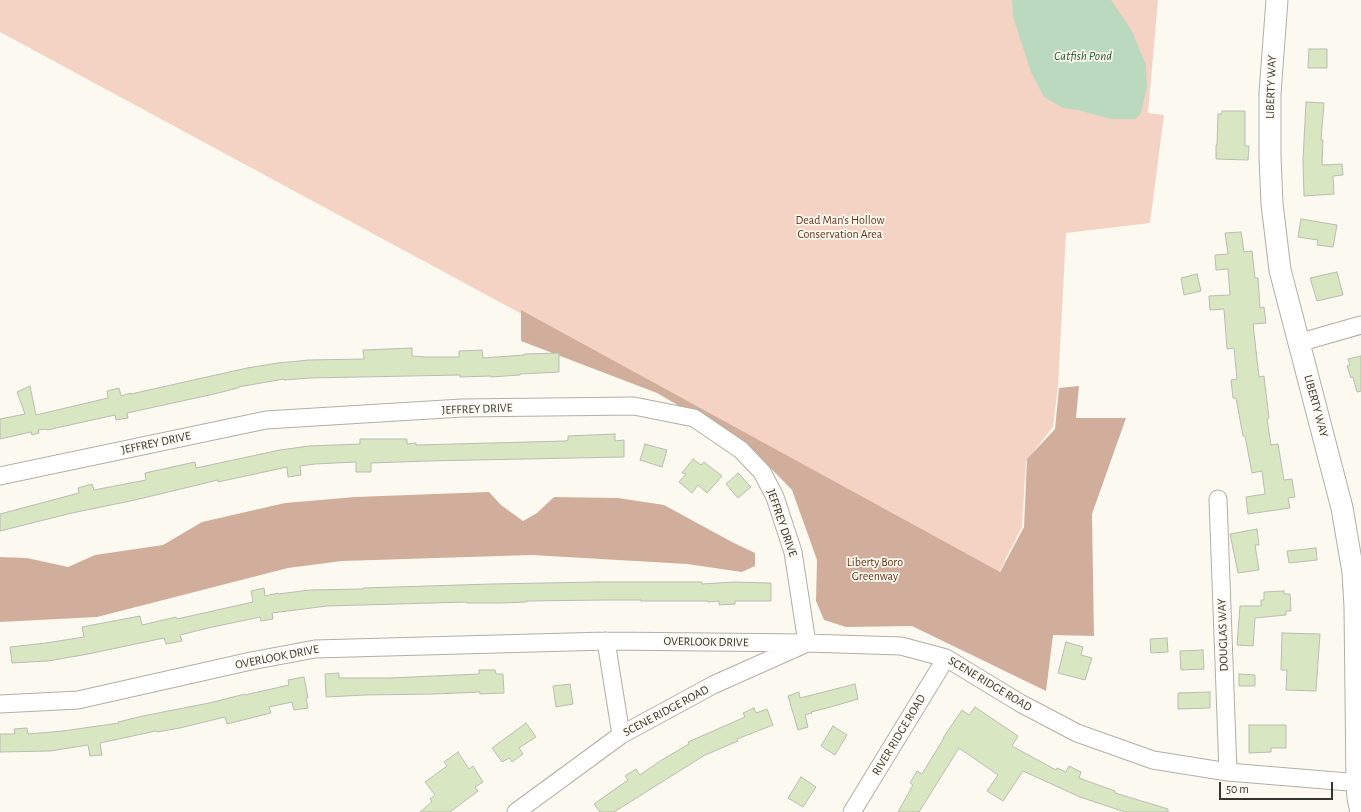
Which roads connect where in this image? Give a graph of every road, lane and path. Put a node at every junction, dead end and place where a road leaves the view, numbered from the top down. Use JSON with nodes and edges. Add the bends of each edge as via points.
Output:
{"nodes":[{"id":1,"x":1277,"y":0,"type":"edge"},
{"id":2,"x":1361,"y":325,"type":"edge"},
{"id":3,"x":1298,"y":343,"type":"junction"},
{"id":4,"x":0,"y":476,"type":"edge"},
{"id":5,"x":1218,"y":499,"type":"dead end"},
{"id":6,"x":606,"y":641,"type":"junction"},
{"id":7,"x":807,"y":643,"type":"junction"},
{"id":8,"x":946,"y":658,"type":"junction"},
{"id":9,"x":0,"y":704,"type":"edge"},
{"id":10,"x":621,"y":735,"type":"junction"},
{"id":11,"x":1228,"y":772,"type":"junction"},
{"id":12,"x":1359,"y":783,"type":"edge"},
{"id":13,"x":516,"y":812,"type":"edge"},
{"id":14,"x":852,"y":812,"type":"edge"},
{"id":15,"x":1361,"y":812,"type":"edge"}],
"edges":[{"from":1,"to":3,"type":"street","name":"LIBERTY WAY","via":[[1270,93],[1272,196],[1280,270]]},
{"from":2,"to":3,"type":"street"},
{"from":3,"to":12,"type":"street","name":"LIBERTY WAY","via":[[1342,508],[1353,572]]},
{"from":4,"to":7,"type":"street","name":"JEFFREY DRIVE","via":[[266,420],[462,408],[634,406],[694,418],[741,450],[762,472],[775,497],[793,552]]},
{"from":5,"to":11,"type":"street","name":"DOUGLAS WAY"},
{"from":6,"to":7,"type":"street","name":"OVERLOOK DRIVE"},
{"from":6,"to":9,"type":"street","name":"OVERLOOK DRIVE","via":[[315,649],[78,700]]},
{"from":6,"to":10,"type":"street"},
{"from":7,"to":8,"type":"street","name":"SCENE RIDGE ROAD","via":[[901,646]]},
{"from":7,"to":10,"type":"street","name":"SCENE RIDGE ROAD","via":[[713,685]]},
{"from":8,"to":11,"type":"street","name":"SCENE RIDGE ROAD","via":[[1020,703],[1077,733],[1153,760]]},
{"from":8,"to":14,"type":"street","name":"RIVER RIDGE ROAD"},
{"from":10,"to":13,"type":"street","name":"SCENE RIDGE ROAD"},
{"from":11,"to":12,"type":"street","name":"SCENE RIDGE ROAD"},
{"from":12,"to":15,"type":"street","name":"LIBERTY WAY","via":[[1358,798]]}]}
